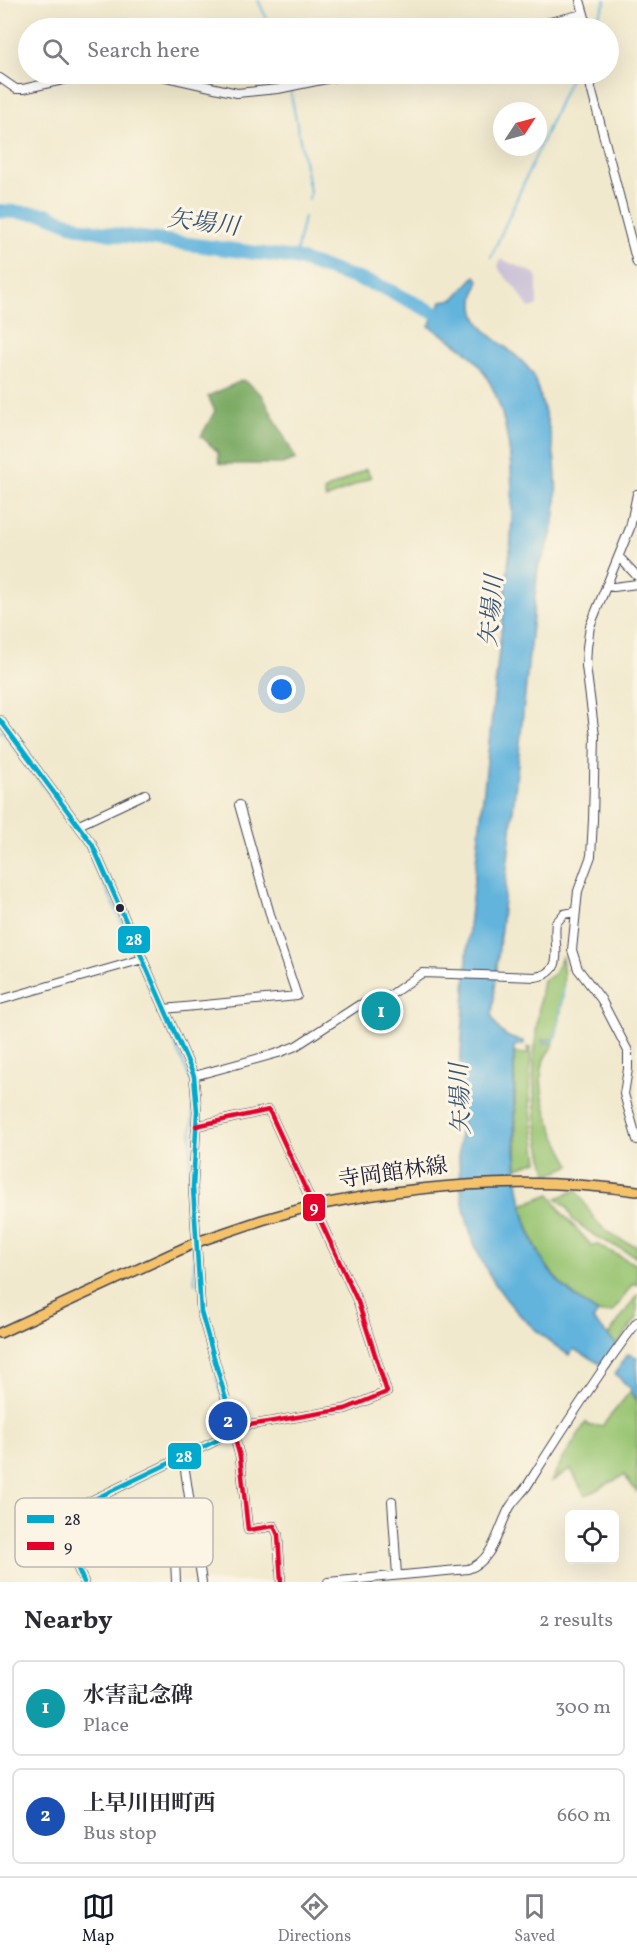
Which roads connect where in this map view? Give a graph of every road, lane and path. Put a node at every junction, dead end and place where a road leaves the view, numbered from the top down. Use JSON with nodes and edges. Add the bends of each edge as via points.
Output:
{"nodes":[{"id":1,"x":580,"y":0,"type":"edge"},
{"id":2,"x":583,"y":14,"type":"junction"},
{"id":3,"x":566,"y":18,"type":"edge"},
{"id":4,"x":584,"y":18,"type":"edge"},
{"id":5,"x":0,"y":78,"type":"edge"},
{"id":6,"x":45,"y":84,"type":"edge"},
{"id":7,"x":197,"y":84,"type":"edge"},
{"id":8,"x":302,"y":84,"type":"edge"},
{"id":9,"x":591,"y":84,"type":"edge"},
{"id":10,"x":637,"y":263,"type":"edge"},
{"id":11,"x":637,"y":494,"type":"edge"},
{"id":12,"x":619,"y":557,"type":"junction"},
{"id":13,"x":637,"y":576,"type":"edge"},
{"id":14,"x":637,"y":584,"type":"edge"},
{"id":15,"x":606,"y":586,"type":"junction"},
{"id":16,"x":0,"y":720,"type":"edge"},
{"id":17,"x":145,"y":794,"type":"dead end"},
{"id":18,"x":239,"y":805,"type":"dead end"},
{"id":19,"x":79,"y":825,"type":"junction"},
{"id":20,"x":575,"y":912,"type":"junction"},
{"id":21,"x":143,"y":959,"type":"junction"},
{"id":22,"x":0,"y":1000,"type":"edge"},
{"id":23,"x":164,"y":1009,"type":"junction"},
{"id":24,"x":194,"y":1076,"type":"junction"},
{"id":25,"x":196,"y":1126,"type":"junction"},
{"id":26,"x":637,"y":1140,"type":"edge"},
{"id":27,"x":637,"y":1191,"type":"edge"},
{"id":28,"x":196,"y":1242,"type":"junction"},
{"id":29,"x":637,"y":1323,"type":"edge"},
{"id":30,"x":0,"y":1333,"type":"edge"},
{"id":31,"x":232,"y":1428,"type":"junction"},
{"id":32,"x":183,"y":1457,"type":"junction"},
{"id":33,"x":97,"y":1498,"type":"edge"},
{"id":34,"x":189,"y":1498,"type":"edge"},
{"id":35,"x":392,"y":1501,"type":"dead end"},
{"id":36,"x":77,"y":1567,"type":"edge"},
{"id":37,"x":175,"y":1567,"type":"edge"},
{"id":38,"x":200,"y":1567,"type":"edge"},
{"id":39,"x":397,"y":1575,"type":"junction"},
{"id":40,"x":370,"y":1580,"type":"edge"},
{"id":41,"x":84,"y":1582,"type":"edge"},
{"id":42,"x":176,"y":1582,"type":"edge"},
{"id":43,"x":202,"y":1582,"type":"edge"},
{"id":44,"x":281,"y":1582,"type":"edge"},
{"id":45,"x":328,"y":1582,"type":"edge"}],
"edges":[{"from":1,"to":2,"type":"street"},
{"from":2,"to":3,"type":"street"},
{"from":2,"to":4,"type":"street"},
{"from":5,"to":6,"type":"street","via":[[16,89]]},
{"from":7,"to":8,"type":"street","via":[[237,93]]},
{"from":9,"to":10,"type":"street"},
{"from":11,"to":12,"type":"street"},
{"from":12,"to":13,"type":"street"},
{"from":12,"to":15,"type":"street"},
{"from":14,"to":15,"type":"street"},
{"from":15,"to":20,"type":"street","via":[[590,626],[587,647],[595,736],[591,856]]},
{"from":16,"to":19,"type":"street"},
{"from":17,"to":19,"type":"street"},
{"from":18,"to":23,"type":"street","via":[[297,996]]},
{"from":19,"to":21,"type":"street","via":[[92,844]]},
{"from":20,"to":24,"type":"street","via":[[564,914],[556,923],[557,959],[546,974],[535,977],[427,972],[382,1001],[359,1005],[296,1046]]},
{"from":20,"to":26,"type":"street","via":[[575,963],[601,999],[628,1051],[625,1103]]},
{"from":21,"to":22,"type":"street"},
{"from":21,"to":23,"type":"street"},
{"from":23,"to":24,"type":"street"},
{"from":24,"to":25,"type":"street"},
{"from":25,"to":28,"type":"street"},
{"from":25,"to":31,"type":"street","via":[[269,1110],[358,1302],[387,1392],[345,1409]]},
{"from":27,"to":28,"type":"main road","name":"寺岡館林線","bridge":true,"via":[[537,1182],[430,1186],[323,1204]]},
{"from":28,"to":30,"type":"main road","name":"寺岡館林線"},
{"from":28,"to":31,"type":"street","via":[[201,1312]]},
{"from":29,"to":39,"type":"street","via":[[510,1507],[481,1563],[468,1569]]},
{"from":31,"to":32,"type":"street","via":[[224,1437]]},
{"from":31,"to":44,"type":"street","via":[[240,1457],[248,1530],[274,1526]]},
{"from":32,"to":33,"type":"street"},
{"from":32,"to":34,"type":"street"},
{"from":35,"to":39,"type":"street"},
{"from":36,"to":41,"type":"street"},
{"from":37,"to":42,"type":"street"},
{"from":38,"to":43,"type":"street"},
{"from":39,"to":40,"type":"street"},
{"from":40,"to":45,"type":"street"}]}
